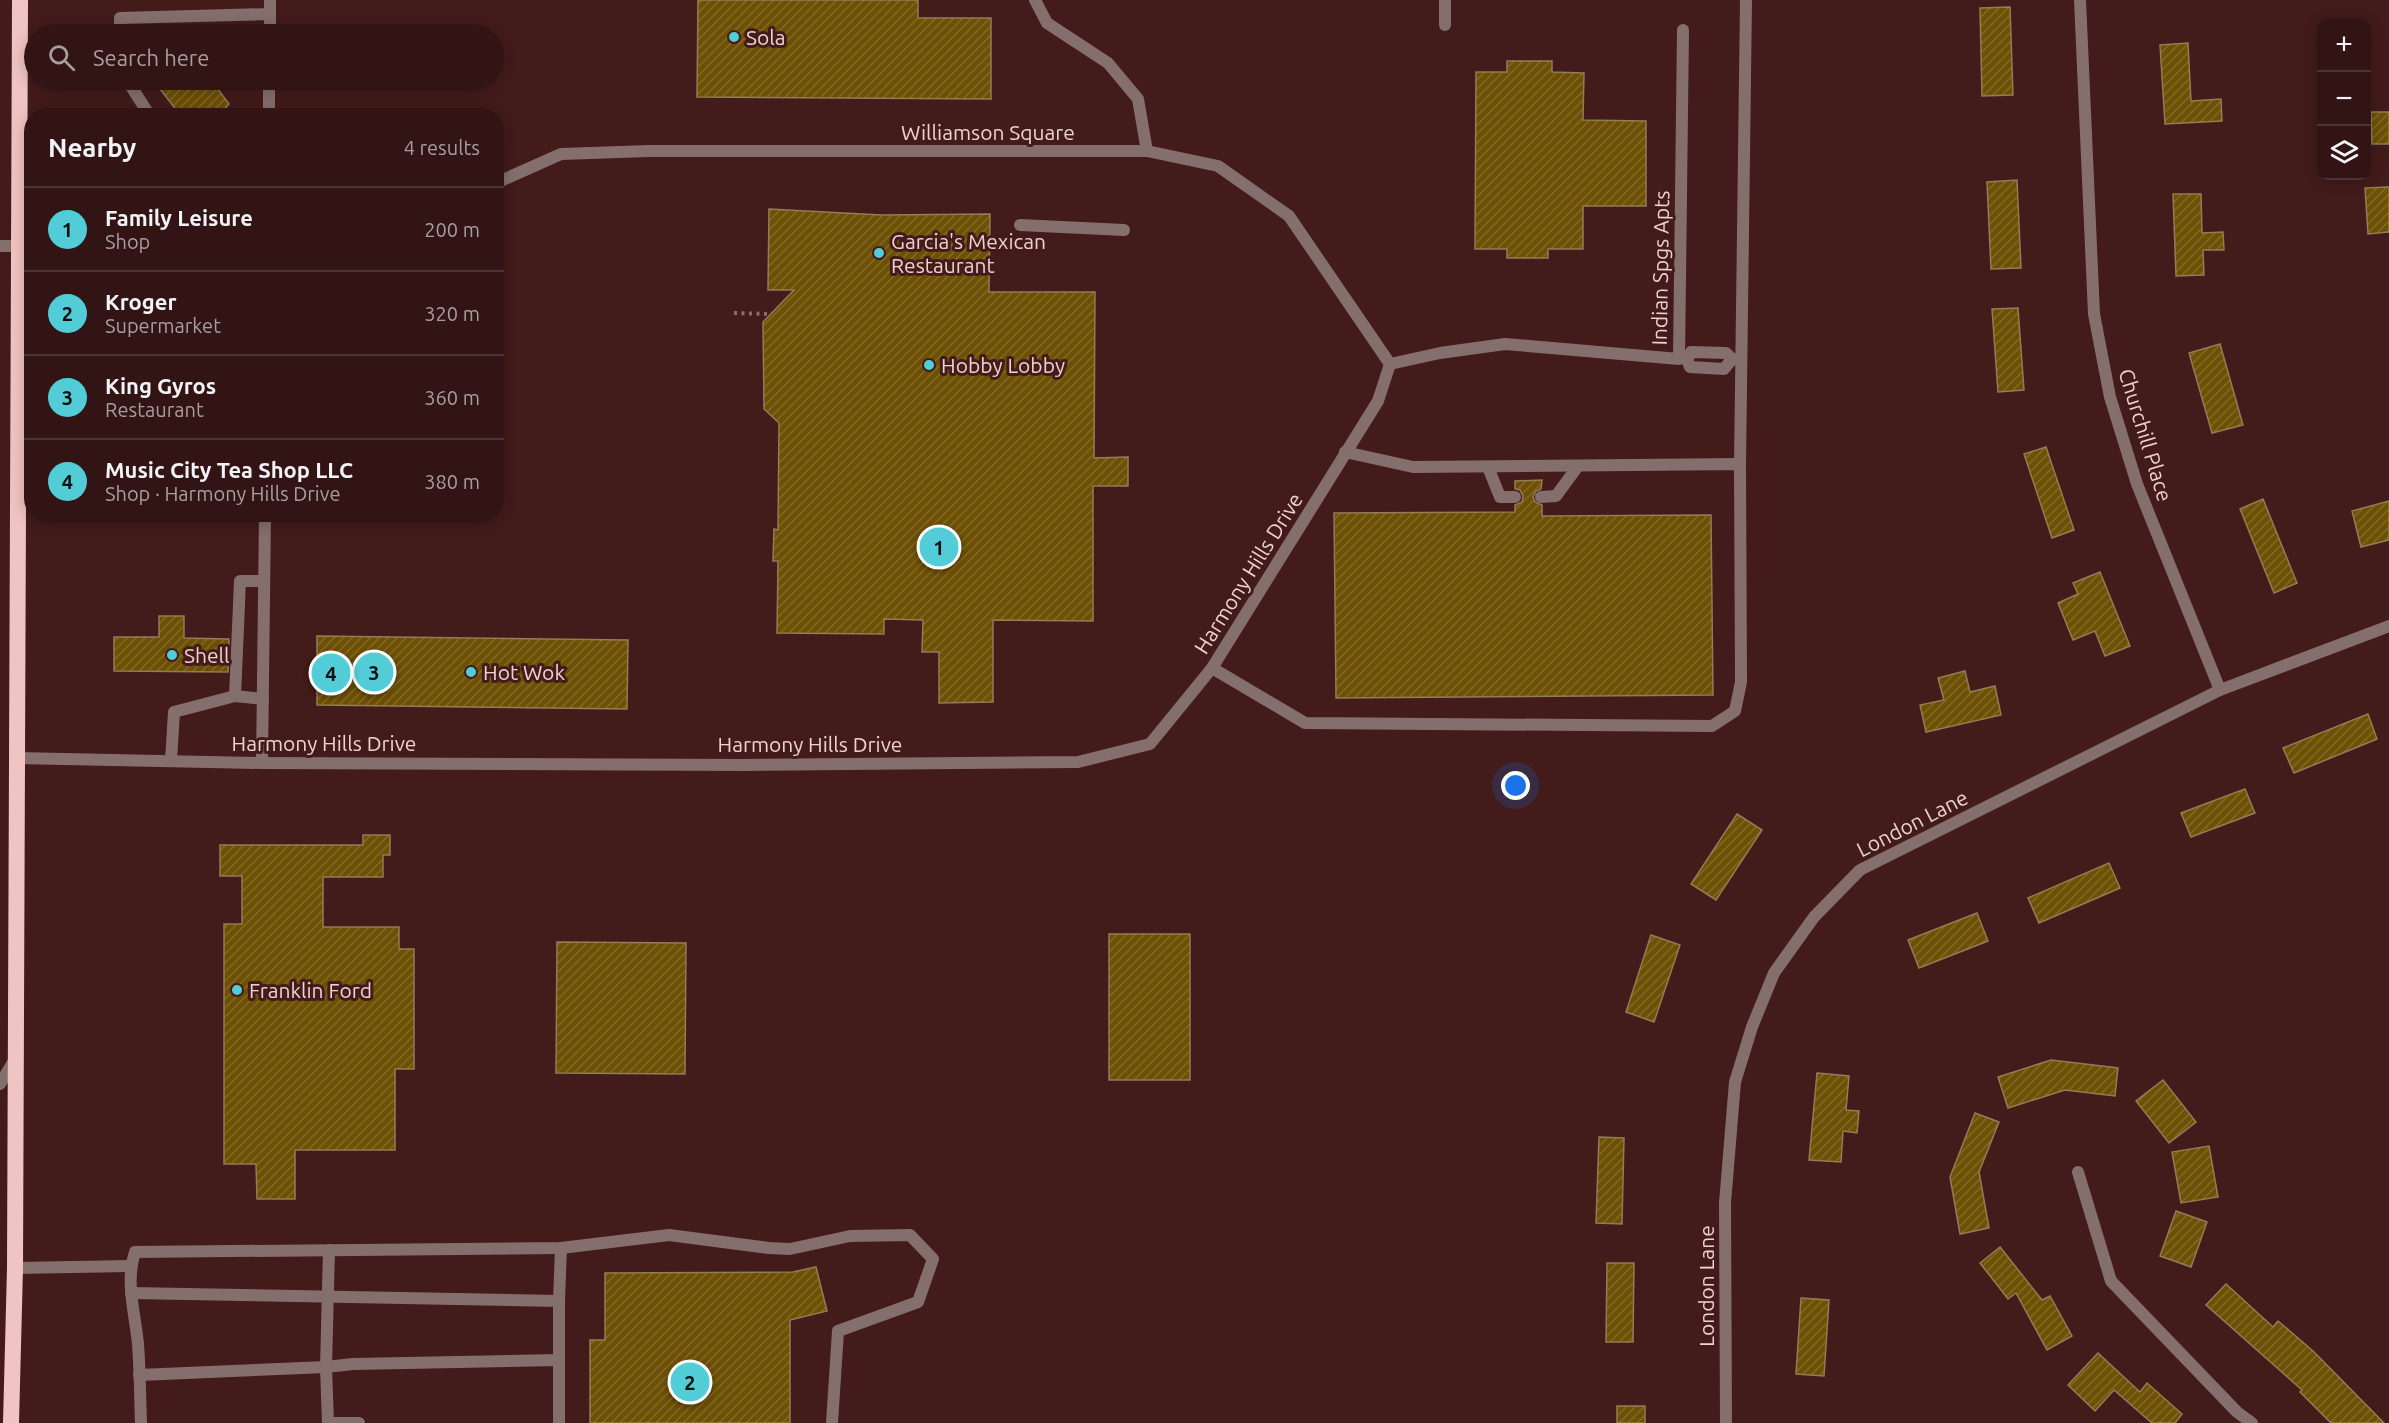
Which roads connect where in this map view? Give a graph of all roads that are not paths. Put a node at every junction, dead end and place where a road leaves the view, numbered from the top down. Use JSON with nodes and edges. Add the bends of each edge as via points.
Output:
{"nodes":[{"id":1,"x":20,"y":0,"type":"edge"},
{"id":2,"x":270,"y":0,"type":"edge"},
{"id":3,"x":1035,"y":0,"type":"edge"},
{"id":4,"x":1445,"y":0,"type":"edge"},
{"id":5,"x":1746,"y":0,"type":"edge"},
{"id":6,"x":2080,"y":0,"type":"edge"},
{"id":7,"x":270,"y":14,"type":"junction"},
{"id":8,"x":120,"y":24,"type":"edge"},
{"id":9,"x":270,"y":24,"type":"edge"},
{"id":10,"x":1445,"y":25,"type":"dead end"},
{"id":11,"x":1683,"y":30,"type":"dead end"},
{"id":12,"x":134,"y":90,"type":"edge"},
{"id":13,"x":269,"y":90,"type":"edge"},
{"id":14,"x":145,"y":108,"type":"edge"},
{"id":15,"x":269,"y":108,"type":"edge"},
{"id":16,"x":1147,"y":151,"type":"junction"},
{"id":17,"x":504,"y":179,"type":"edge"},
{"id":18,"x":24,"y":197,"type":"edge"},
{"id":19,"x":1020,"y":225,"type":"dead end"},
{"id":20,"x":1124,"y":230,"type":"dead end"},
{"id":21,"x":0,"y":246,"type":"edge"},
{"id":22,"x":24,"y":246,"type":"edge"},
{"id":23,"x":24,"y":303,"type":"edge"},
{"id":24,"x":1683,"y":359,"type":"junction"},
{"id":25,"x":1737,"y":360,"type":"junction"},
{"id":26,"x":1390,"y":364,"type":"junction"},
{"id":27,"x":1345,"y":452,"type":"junction"},
{"id":28,"x":1740,"y":464,"type":"junction"},
{"id":29,"x":1578,"y":466,"type":"junction"},
{"id":30,"x":1488,"y":467,"type":"junction"},
{"id":31,"x":1515,"y":497,"type":"dead end"},
{"id":32,"x":1541,"y":497,"type":"dead end"},
{"id":33,"x":265,"y":522,"type":"edge"},
{"id":34,"x":264,"y":581,"type":"junction"},
{"id":35,"x":2389,"y":626,"type":"edge"},
{"id":36,"x":1212,"y":668,"type":"junction"},
{"id":37,"x":2220,"y":690,"type":"junction"},
{"id":38,"x":235,"y":696,"type":"junction"},
{"id":39,"x":263,"y":699,"type":"junction"},
{"id":40,"x":16,"y":758,"type":"junction"},
{"id":41,"x":171,"y":761,"type":"junction"},
{"id":42,"x":262,"y":763,"type":"junction"},
{"id":43,"x":15,"y":1059,"type":"junction"},
{"id":44,"x":0,"y":1084,"type":"edge"},
{"id":45,"x":2078,"y":1172,"type":"dead end"},
{"id":46,"x":561,"y":1248,"type":"junction"},
{"id":47,"x":329,"y":1250,"type":"junction"},
{"id":48,"x":130,"y":1266,"type":"junction"},
{"id":49,"x":15,"y":1268,"type":"junction"},
{"id":50,"x":132,"y":1293,"type":"junction"},
{"id":51,"x":328,"y":1295,"type":"junction"},
{"id":52,"x":559,"y":1301,"type":"junction"},
{"id":53,"x":559,"y":1360,"type":"junction"},
{"id":54,"x":326,"y":1367,"type":"junction"},
{"id":55,"x":139,"y":1375,"type":"junction"},
{"id":56,"x":11,"y":1423,"type":"edge"},
{"id":57,"x":141,"y":1423,"type":"edge"},
{"id":58,"x":328,"y":1423,"type":"edge"},
{"id":59,"x":359,"y":1423,"type":"edge"},
{"id":60,"x":559,"y":1423,"type":"edge"},
{"id":61,"x":832,"y":1423,"type":"edge"},
{"id":62,"x":1726,"y":1423,"type":"edge"},
{"id":63,"x":2252,"y":1423,"type":"edge"}],
"edges":[{"from":1,"to":18,"type":"highway"},
{"from":2,"to":7,"type":"street"},
{"from":3,"to":16,"type":"street","via":[[1047,23],[1108,63],[1138,99]]},
{"from":4,"to":10,"type":"street"},
{"from":5,"to":25,"type":"street"},
{"from":6,"to":37,"type":"street","name":"Churchill Place","via":[[2094,314],[2110,398],[2137,484]]},
{"from":7,"to":8,"type":"street","via":[[120,18]]},
{"from":7,"to":9,"type":"street"},
{"from":11,"to":24,"type":"street","name":"Indian Spgs Apts"},
{"from":12,"to":14,"type":"street"},
{"from":13,"to":15,"type":"street"},
{"from":16,"to":17,"type":"street","name":"Williamson Square","via":[[561,154]]},
{"from":16,"to":26,"type":"street","name":"Williamson Square","via":[[1218,166],[1290,216]]},
{"from":19,"to":20,"type":"street"},
{"from":21,"to":22,"type":"street"},
{"from":23,"to":40,"type":"highway"},
{"from":24,"to":25,"type":"street","via":[[1691,352],[1726,353]]},
{"from":24,"to":26,"type":"street","name":"Indian Spgs Apts","via":[[1505,344]]},
{"from":25,"to":28,"type":"street"},
{"from":26,"to":27,"type":"street","name":"Harmony Hills Drive","via":[[1378,401]]},
{"from":27,"to":30,"type":"street","via":[[1413,468]]},
{"from":27,"to":36,"type":"street","name":"Harmony Hills Drive"},
{"from":28,"to":29,"type":"street"},
{"from":28,"to":36,"type":"street","via":[[1741,682],[1735,711],[1712,726],[1305,723]]},
{"from":29,"to":30,"type":"street"},
{"from":29,"to":32,"type":"street","via":[[1556,496]]},
{"from":30,"to":31,"type":"street","via":[[1500,497]]},
{"from":33,"to":34,"type":"street"},
{"from":34,"to":38,"type":"street","via":[[240,581]]},
{"from":34,"to":39,"type":"street"},
{"from":35,"to":37,"type":"street","name":"London Lane"},
{"from":36,"to":42,"type":"street","name":"Harmony Hills Drive","via":[[1150,744],[1078,762]]},
{"from":37,"to":62,"type":"street","name":"London Lane","via":[[1860,870],[1814,917],[1774,973],[1736,1082],[1725,1203]]},
{"from":38,"to":39,"type":"street"},
{"from":38,"to":41,"type":"street","via":[[174,712]]},
{"from":39,"to":42,"type":"street"},
{"from":40,"to":41,"type":"street","name":"Harmony Hills Drive"},
{"from":40,"to":43,"type":"highway"},
{"from":41,"to":42,"type":"street","name":"Harmony Hills Drive"},
{"from":43,"to":44,"type":"street"},
{"from":43,"to":49,"type":"highway"},
{"from":45,"to":63,"type":"street","via":[[2111,1281]]},
{"from":46,"to":47,"type":"street"},
{"from":46,"to":52,"type":"street"},
{"from":46,"to":61,"type":"street","via":[[669,1235],[790,1249],[850,1236],[909,1235],[933,1259],[918,1302],[838,1332]]},
{"from":47,"to":48,"type":"street","via":[[135,1252]]},
{"from":47,"to":51,"type":"street"},
{"from":48,"to":49,"type":"street"},
{"from":48,"to":50,"type":"street"},
{"from":49,"to":56,"type":"highway"},
{"from":50,"to":51,"type":"street"},
{"from":50,"to":55,"type":"street"},
{"from":51,"to":52,"type":"street"},
{"from":51,"to":54,"type":"street"},
{"from":52,"to":53,"type":"street"},
{"from":53,"to":54,"type":"street"},
{"from":53,"to":60,"type":"street"},
{"from":54,"to":55,"type":"street"},
{"from":54,"to":58,"type":"street"},
{"from":55,"to":57,"type":"street"},
{"from":58,"to":59,"type":"street"}]}
